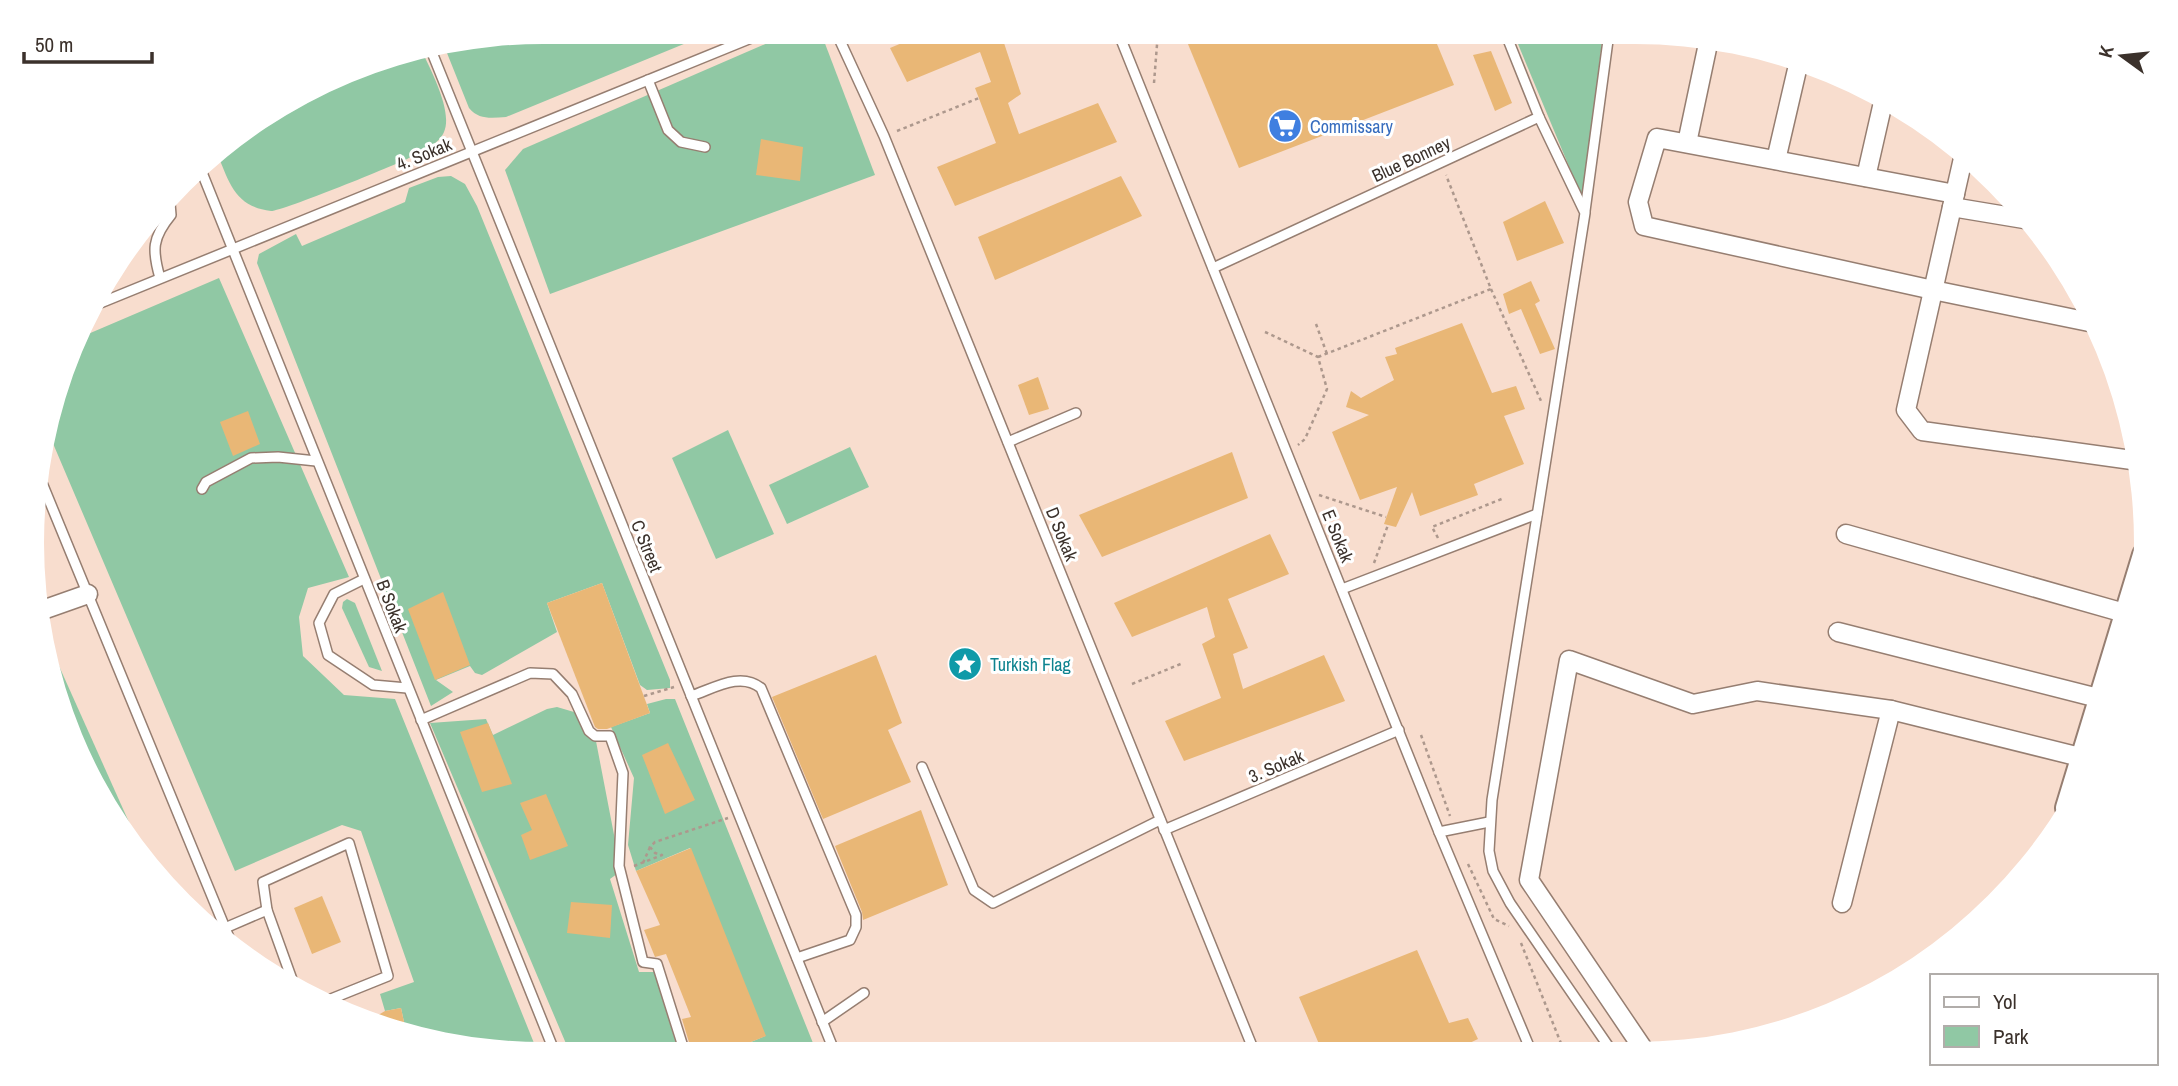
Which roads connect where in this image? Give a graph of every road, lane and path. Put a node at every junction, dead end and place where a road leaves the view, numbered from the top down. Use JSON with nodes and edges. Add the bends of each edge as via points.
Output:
{"nodes":[{"id":1,"x":736,"y":44,"type":"edge"},
{"id":2,"x":841,"y":44,"type":"edge"},
{"id":3,"x":1123,"y":44,"type":"edge"},
{"id":4,"x":1157,"y":44,"type":"edge"},
{"id":5,"x":1510,"y":44,"type":"edge"},
{"id":6,"x":1608,"y":44,"type":"edge"},
{"id":7,"x":1707,"y":49,"type":"edge"},
{"id":8,"x":433,"y":56,"type":"edge"},
{"id":9,"x":1797,"y":71,"type":"edge"},
{"id":10,"x":648,"y":80,"type":"junction"},
{"id":11,"x":979,"y":98,"type":"dead end"},
{"id":12,"x":1147,"y":102,"type":"junction"},
{"id":13,"x":1881,"y":109,"type":"edge"},
{"id":14,"x":1539,"y":117,"type":"junction"},
{"id":15,"x":884,"y":136,"type":"junction"},
{"id":16,"x":1687,"y":143,"type":"junction"},
{"id":17,"x":705,"y":146,"type":"dead end"},
{"id":18,"x":471,"y":152,"type":"junction"},
{"id":19,"x":1776,"y":160,"type":"junction"},
{"id":20,"x":1441,"y":162,"type":"junction"},
{"id":21,"x":1961,"y":166,"type":"edge"},
{"id":22,"x":204,"y":177,"type":"edge"},
{"id":23,"x":1866,"y":177,"type":"junction"},
{"id":24,"x":1953,"y":200,"type":"junction"},
{"id":25,"x":171,"y":211,"type":"edge"},
{"id":26,"x":1585,"y":212,"type":"junction"},
{"id":27,"x":2011,"y":215,"type":"edge"},
{"id":28,"x":232,"y":249,"type":"junction"},
{"id":29,"x":1213,"y":268,"type":"junction"},
{"id":30,"x":160,"y":278,"type":"junction"},
{"id":31,"x":1491,"y":289,"type":"junction"},
{"id":32,"x":1933,"y":290,"type":"junction"},
{"id":33,"x":107,"y":300,"type":"edge"},
{"id":34,"x":2082,"y":321,"type":"edge"},
{"id":35,"x":1316,"y":324,"type":"dead end"},
{"id":36,"x":1265,"y":332,"type":"dead end"},
{"id":37,"x":1327,"y":354,"type":"junction"},
{"id":38,"x":1318,"y":357,"type":"junction"},
{"id":39,"x":1076,"y":413,"type":"dead end"},
{"id":40,"x":1551,"y":425,"type":"junction"},
{"id":41,"x":1008,"y":442,"type":"junction"},
{"id":42,"x":1288,"y":455,"type":"junction"},
{"id":43,"x":2127,"y":459,"type":"edge"},
{"id":44,"x":316,"y":461,"type":"junction"},
{"id":45,"x":202,"y":489,"type":"dead end"},
{"id":46,"x":1302,"y":490,"type":"junction"},
{"id":47,"x":47,"y":494,"type":"edge"},
{"id":48,"x":1504,"y":498,"type":"dead end"},
{"id":49,"x":1537,"y":514,"type":"junction"},
{"id":50,"x":1386,"y":517,"type":"dead end"},
{"id":51,"x":1388,"y":525,"type":"dead end"},
{"id":52,"x":1846,"y":534,"type":"dead end"},
{"id":53,"x":1444,"y":550,"type":"junction"},
{"id":54,"x":364,"y":579,"type":"junction"},
{"id":55,"x":1368,"y":579,"type":"junction"},
{"id":56,"x":1342,"y":589,"type":"junction"},
{"id":57,"x":88,"y":594,"type":"junction"},
{"id":58,"x":2131,"y":602,"type":"edge"},
{"id":59,"x":48,"y":608,"type":"edge"},
{"id":60,"x":2127,"y":614,"type":"junction"},
{"id":61,"x":1839,"y":632,"type":"dead end"},
{"id":62,"x":1183,"y":663,"type":"dead end"},
{"id":63,"x":686,"y":683,"type":"junction"},
{"id":64,"x":1132,"y":684,"type":"dead end"},
{"id":65,"x":407,"y":688,"type":"junction"},
{"id":66,"x":644,"y":696,"type":"dead end"},
{"id":67,"x":691,"y":696,"type":"junction"},
{"id":68,"x":2102,"y":699,"type":"junction"},
{"id":69,"x":1891,"y":710,"type":"junction"},
{"id":70,"x":421,"y":720,"type":"junction"},
{"id":71,"x":1399,"y":730,"type":"junction"},
{"id":72,"x":1420,"y":735,"type":"dead end"},
{"id":73,"x":2095,"y":737,"type":"edge"},
{"id":74,"x":2091,"y":746,"type":"edge"},
{"id":75,"x":922,"y":767,"type":"dead end"},
{"id":76,"x":738,"y":814,"type":"junction"},
{"id":77,"x":1160,"y":820,"type":"junction"},
{"id":78,"x":1489,"y":822,"type":"junction"},
{"id":79,"x":1455,"y":829,"type":"junction"},
{"id":80,"x":1164,"y":830,"type":"junction"},
{"id":81,"x":1439,"y":832,"type":"junction"},
{"id":82,"x":650,"y":847,"type":"junction"},
{"id":83,"x":1466,"y":859,"type":"dead end"},
{"id":84,"x":643,"y":863,"type":"junction"},
{"id":85,"x":621,"y":871,"type":"junction"},
{"id":86,"x":1842,"y":903,"type":"dead end"},
{"id":87,"x":267,"y":910,"type":"junction"},
{"id":88,"x":225,"y":927,"type":"edge"},
{"id":89,"x":225,"y":928,"type":"edge"},
{"id":90,"x":1513,"y":932,"type":"dead end"},
{"id":91,"x":1518,"y":937,"type":"dead end"},
{"id":92,"x":797,"y":958,"type":"junction"},
{"id":93,"x":290,"y":973,"type":"edge"},
{"id":94,"x":864,"y":993,"type":"dead end"},
{"id":95,"x":336,"y":997,"type":"edge"},
{"id":96,"x":822,"y":1022,"type":"junction"},
{"id":97,"x":551,"y":1042,"type":"edge"},
{"id":98,"x":682,"y":1042,"type":"edge"},
{"id":99,"x":830,"y":1042,"type":"edge"},
{"id":100,"x":1250,"y":1042,"type":"edge"},
{"id":101,"x":1527,"y":1042,"type":"edge"},
{"id":102,"x":1560,"y":1042,"type":"edge"},
{"id":103,"x":1606,"y":1042,"type":"edge"},
{"id":104,"x":1639,"y":1042,"type":"edge"}],
"edges":[{"from":1,"to":10,"type":"lane","name":"4. Sokak"},
{"from":2,"to":15,"type":"lane","name":"D Sokak"},
{"from":3,"to":12,"type":"lane","name":"E Sokak"},
{"from":4,"to":12,"type":"path"},
{"from":5,"to":14,"type":"lane"},
{"from":6,"to":26,"type":"lane"},
{"from":7,"to":16,"type":"street"},
{"from":8,"to":18,"type":"lane","name":"C Street"},
{"from":9,"to":19,"type":"street"},
{"from":10,"to":17,"type":"lane","via":[[668,130],[681,142]]},
{"from":10,"to":18,"type":"lane","name":"4. Sokak"},
{"from":11,"to":15,"type":"path"},
{"from":12,"to":29,"type":"lane","name":"E Sokak"},
{"from":13,"to":23,"type":"street"},
{"from":14,"to":20,"type":"lane","name":"Blue Bonney"},
{"from":14,"to":26,"type":"lane"},
{"from":15,"to":41,"type":"lane","name":"D Sokak"},
{"from":16,"to":19,"type":"street"},
{"from":16,"to":32,"type":"street","via":[[1657,138],[1638,202],[1643,226]]},
{"from":18,"to":28,"type":"lane","name":"4. Sokak"},
{"from":18,"to":63,"type":"lane","name":"C Street"},
{"from":19,"to":23,"type":"street"},
{"from":20,"to":29,"type":"lane","name":"Blue Bonney"},
{"from":20,"to":31,"type":"path"},
{"from":21,"to":24,"type":"street"},
{"from":22,"to":28,"type":"lane","name":"B Sokak"},
{"from":23,"to":24,"type":"street"},
{"from":24,"to":27,"type":"street"},
{"from":24,"to":32,"type":"street"},
{"from":25,"to":30,"type":"lane","via":[[158,231],[154,256]]},
{"from":26,"to":40,"type":"lane"},
{"from":28,"to":30,"type":"lane","name":"4. Sokak"},
{"from":28,"to":44,"type":"lane","name":"B Sokak"},
{"from":29,"to":42,"type":"lane","name":"E Sokak"},
{"from":30,"to":33,"type":"lane","name":"4. Sokak"},
{"from":31,"to":37,"type":"path"},
{"from":31,"to":40,"type":"path"},
{"from":32,"to":34,"type":"street"},
{"from":32,"to":43,"type":"street","via":[[1906,410],[1922,431]]},
{"from":35,"to":37,"type":"path"},
{"from":36,"to":38,"type":"path"},
{"from":37,"to":38,"type":"path"},
{"from":38,"to":42,"type":"path","via":[[1327,389],[1306,439]]},
{"from":39,"to":41,"type":"lane"},
{"from":40,"to":49,"type":"lane"},
{"from":41,"to":77,"type":"lane","name":"D Sokak"},
{"from":42,"to":46,"type":"lane","name":"E Sokak"},
{"from":44,"to":45,"type":"lane","via":[[251,458],[206,482]]},
{"from":44,"to":54,"type":"lane","name":"B Sokak"},
{"from":46,"to":50,"type":"path"},
{"from":46,"to":56,"type":"lane","name":"E Sokak"},
{"from":47,"to":57,"type":"lane"},
{"from":48,"to":53,"type":"path","via":[[1432,527]]},
{"from":49,"to":53,"type":"lane"},
{"from":49,"to":78,"type":"lane"},
{"from":51,"to":55,"type":"path"},
{"from":52,"to":60,"type":"street"},
{"from":53,"to":55,"type":"lane"},
{"from":54,"to":65,"type":"lane","name":"B Sokak"},
{"from":54,"to":65,"type":"lane","via":[[334,594],[319,623],[328,655],[373,685]]},
{"from":55,"to":56,"type":"lane"},
{"from":56,"to":71,"type":"lane","name":"E Sokak"},
{"from":57,"to":59,"type":"street"},
{"from":57,"to":88,"type":"lane"},
{"from":58,"to":60,"type":"main road"},
{"from":60,"to":68,"type":"main road"},
{"from":61,"to":68,"type":"street"},
{"from":62,"to":64,"type":"path"},
{"from":63,"to":66,"type":"path"},
{"from":63,"to":67,"type":"lane","name":"C Street"},
{"from":65,"to":70,"type":"lane","name":"B Sokak"},
{"from":67,"to":76,"type":"lane","name":"C Street"},
{"from":67,"to":92,"type":"lane","via":[[739,680],[761,688],[856,915],[850,940]]},
{"from":68,"to":73,"type":"main road"},
{"from":69,"to":74,"type":"street"},
{"from":69,"to":86,"type":"street"},
{"from":69,"to":104,"type":"street","via":[[1757,691],[1692,704],[1569,660],[1529,880]]},
{"from":70,"to":85,"type":"lane","via":[[530,673],[553,674],[572,694],[589,731],[610,736],[624,773]]},
{"from":70,"to":97,"type":"lane","name":"B Sokak"},
{"from":71,"to":80,"type":"lane","name":"3. Sokak"},
{"from":71,"to":81,"type":"lane","name":"E Sokak"},
{"from":72,"to":79,"type":"path"},
{"from":75,"to":77,"type":"lane","via":[[974,890],[993,903]]},
{"from":76,"to":82,"type":"path"},
{"from":76,"to":92,"type":"lane","name":"C Street"},
{"from":77,"to":80,"type":"lane","name":"D Sokak"},
{"from":78,"to":79,"type":"lane"},
{"from":78,"to":103,"type":"lane","via":[[1493,871]]},
{"from":79,"to":81,"type":"lane"},
{"from":80,"to":100,"type":"lane","name":"D Sokak"},
{"from":81,"to":101,"type":"lane","name":"E Sokak"},
{"from":82,"to":84,"type":"path"},
{"from":82,"to":84,"type":"path","via":[[662,855]]},
{"from":83,"to":90,"type":"path","via":[[1494,919]]},
{"from":84,"to":85,"type":"path"},
{"from":85,"to":98,"type":"lane","via":[[643,962],[657,964]]},
{"from":87,"to":89,"type":"lane"},
{"from":87,"to":93,"type":"lane"},
{"from":87,"to":95,"type":"lane","via":[[263,882],[349,843],[388,976]]},
{"from":91,"to":102,"type":"path"},
{"from":92,"to":96,"type":"lane","name":"C Street"},
{"from":94,"to":96,"type":"lane"},
{"from":96,"to":99,"type":"lane","name":"C Street"}]}
